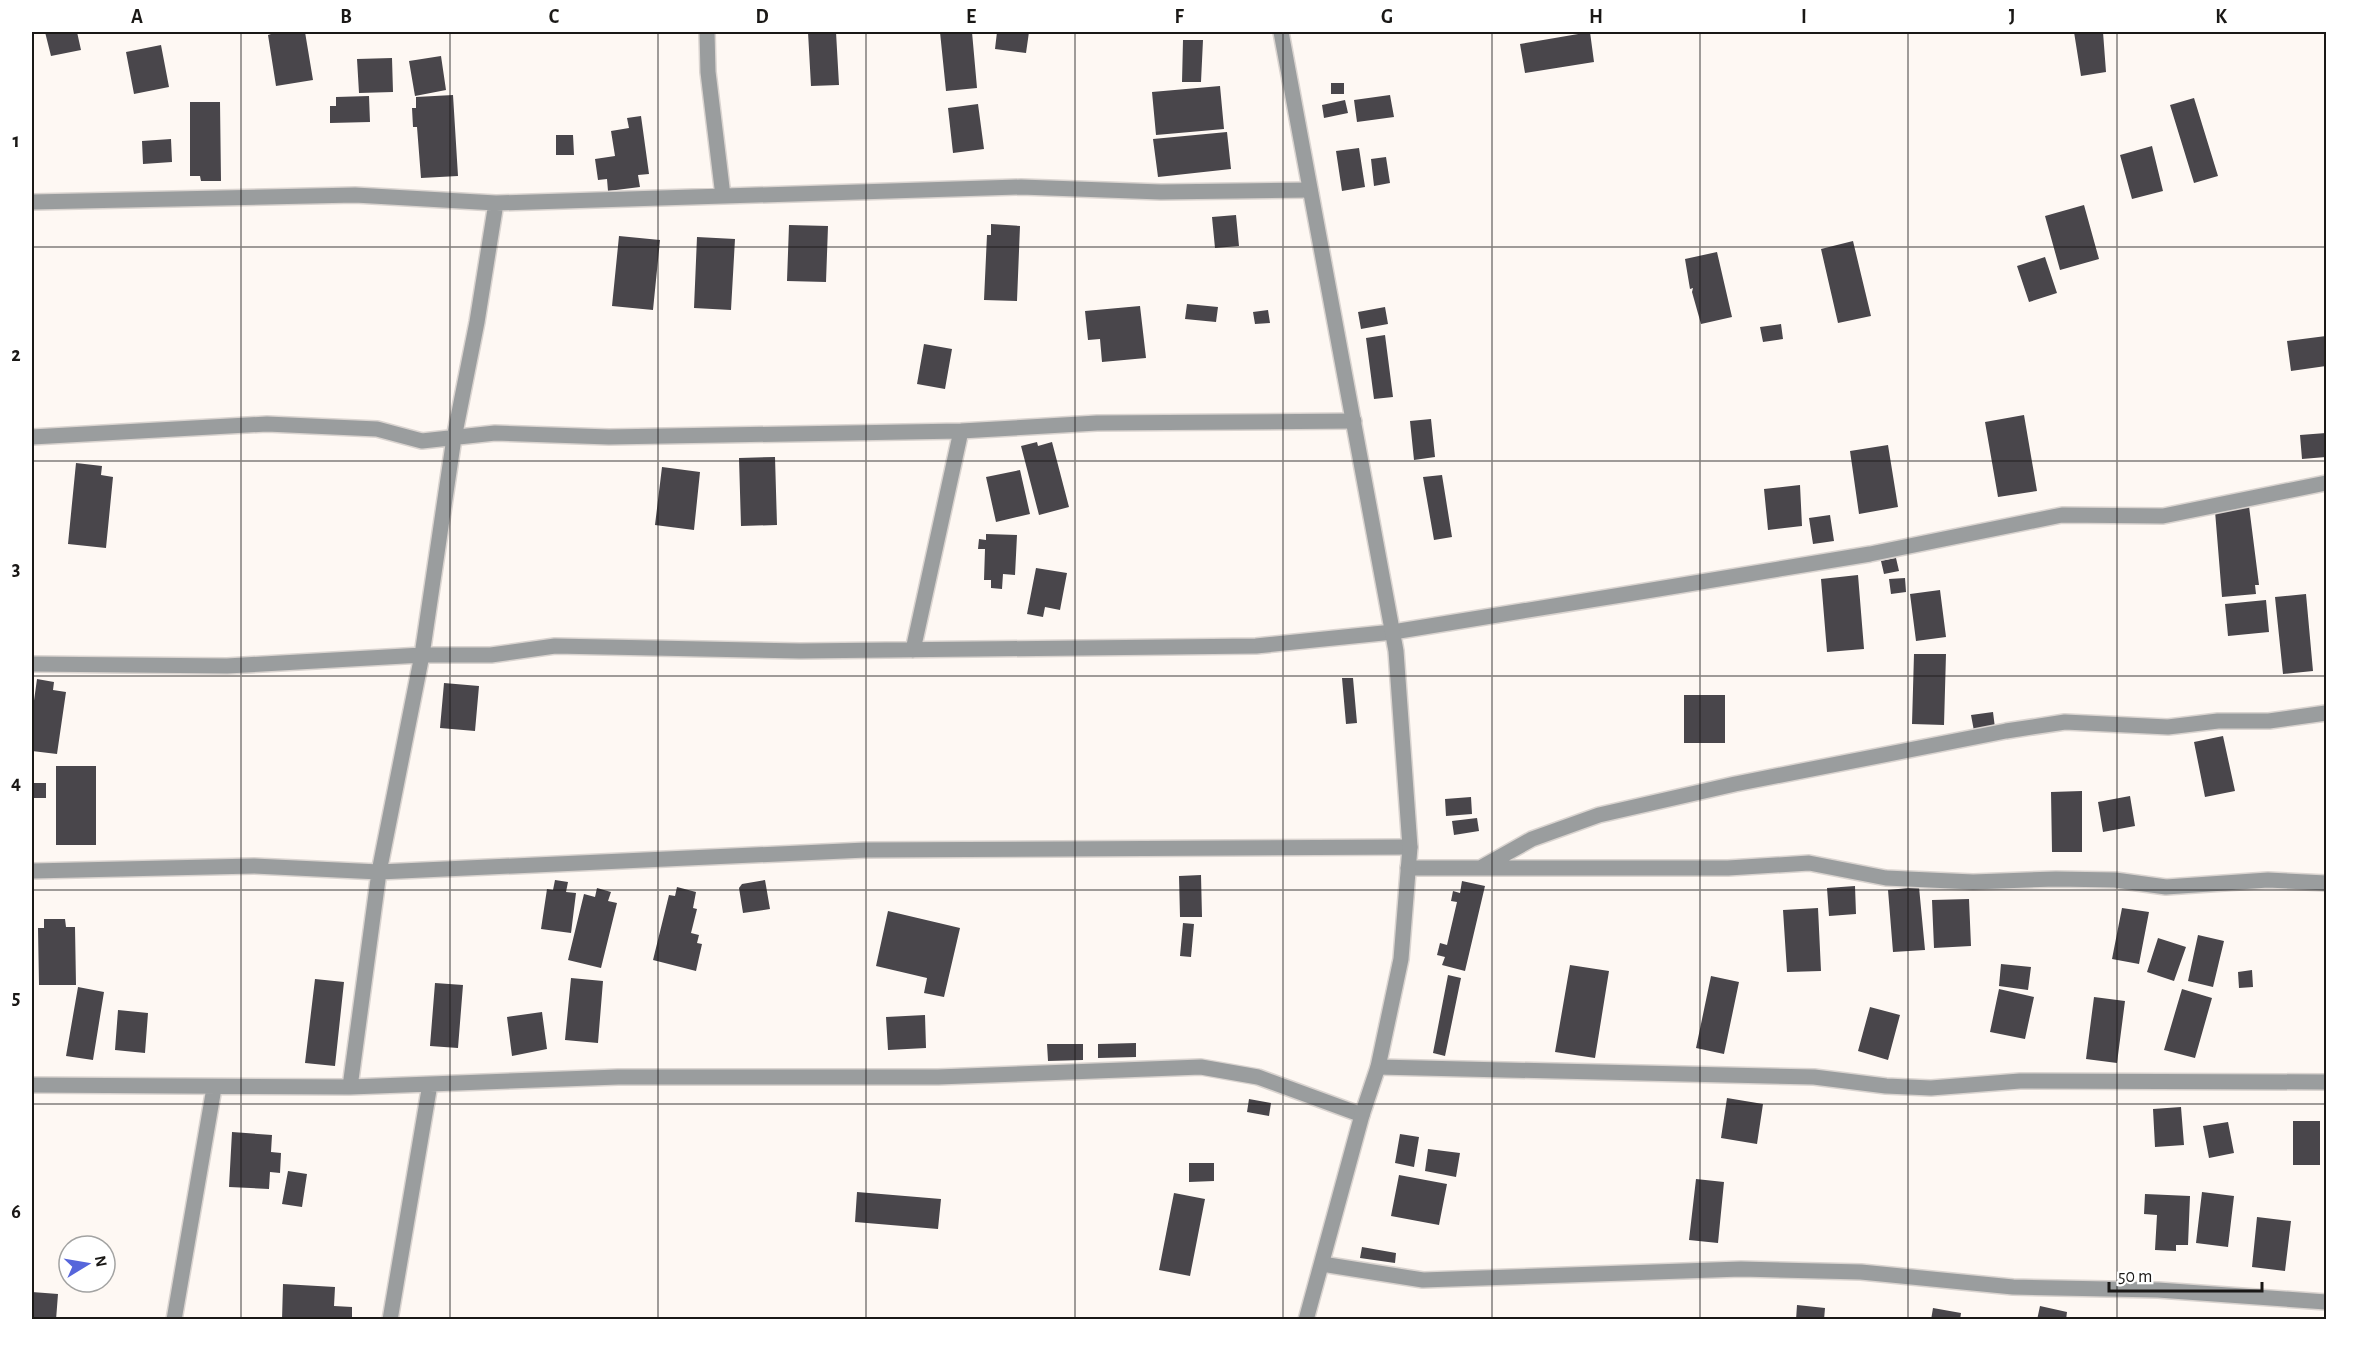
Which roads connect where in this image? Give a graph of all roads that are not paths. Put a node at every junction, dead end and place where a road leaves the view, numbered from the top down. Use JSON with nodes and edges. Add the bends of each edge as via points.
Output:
{"nodes":[{"id":1,"x":707,"y":32,"type":"edge"},
{"id":2,"x":1281,"y":32,"type":"edge"},
{"id":3,"x":1310,"y":190,"type":"junction"},
{"id":4,"x":723,"y":196,"type":"junction"},
{"id":5,"x":32,"y":202,"type":"edge"},
{"id":6,"x":496,"y":203,"type":"junction"},
{"id":7,"x":1354,"y":421,"type":"junction"},
{"id":8,"x":961,"y":430,"type":"junction"},
{"id":9,"x":32,"y":437,"type":"edge"},
{"id":10,"x":454,"y":438,"type":"junction"},
{"id":11,"x":2326,"y":483,"type":"edge"},
{"id":12,"x":1393,"y":632,"type":"junction"},
{"id":13,"x":913,"y":650,"type":"junction"},
{"id":14,"x":422,"y":655,"type":"junction"},
{"id":15,"x":32,"y":664,"type":"edge"},
{"id":16,"x":2326,"y":713,"type":"edge"},
{"id":17,"x":1410,"y":848,"type":"junction"},
{"id":18,"x":1482,"y":867,"type":"junction"},
{"id":19,"x":1408,"y":868,"type":"junction"},
{"id":20,"x":32,"y":871,"type":"edge"},
{"id":21,"x":380,"y":872,"type":"junction"},
{"id":22,"x":2326,"y":884,"type":"edge"},
{"id":23,"x":1378,"y":1067,"type":"junction"},
{"id":24,"x":2326,"y":1082,"type":"edge"},
{"id":25,"x":430,"y":1084,"type":"junction"},
{"id":26,"x":32,"y":1085,"type":"edge"},
{"id":27,"x":350,"y":1087,"type":"junction"},
{"id":28,"x":214,"y":1088,"type":"junction"},
{"id":29,"x":1362,"y":1115,"type":"junction"},
{"id":30,"x":1322,"y":1264,"type":"junction"},
{"id":31,"x":2326,"y":1302,"type":"edge"},
{"id":32,"x":174,"y":1320,"type":"edge"},
{"id":33,"x":390,"y":1320,"type":"edge"},
{"id":34,"x":1306,"y":1320,"type":"edge"}],
"edges":[{"from":1,"to":4,"type":"street"},
{"from":2,"to":3,"type":"street"},
{"from":3,"to":4,"type":"street","via":[[1161,192],[1021,187]]},
{"from":3,"to":7,"type":"street"},
{"from":4,"to":6,"type":"street"},
{"from":5,"to":6,"type":"street","via":[[355,195]]},
{"from":6,"to":10,"type":"street"},
{"from":7,"to":8,"type":"street","via":[[1097,423]]},
{"from":7,"to":12,"type":"street"},
{"from":8,"to":10,"type":"street","via":[[609,437],[495,433]]},
{"from":8,"to":13,"type":"street"},
{"from":9,"to":10,"type":"street","via":[[267,424],[377,429],[422,441]]},
{"from":10,"to":14,"type":"street"},
{"from":11,"to":12,"type":"street","via":[[2163,516],[2062,515],[1870,554]]},
{"from":12,"to":13,"type":"street","via":[[1245,646]]},
{"from":12,"to":17,"type":"street"},
{"from":13,"to":14,"type":"street","via":[[555,646],[490,655]]},
{"from":14,"to":15,"type":"street","via":[[227,666]]},
{"from":14,"to":21,"type":"street"},
{"from":16,"to":18,"type":"street","via":[[2168,727],[2065,722],[2006,731],[1599,815],[1532,839]]},
{"from":17,"to":19,"type":"street"},
{"from":17,"to":21,"type":"street","via":[[866,850]]},
{"from":18,"to":19,"type":"street"},
{"from":18,"to":22,"type":"street","via":[[1571,870],[1809,863],[1886,878],[1973,882],[2115,880],[2166,886],[2268,880]]},
{"from":19,"to":23,"type":"street","via":[[1401,959]]},
{"from":20,"to":21,"type":"street","via":[[255,866]]},
{"from":21,"to":27,"type":"street"},
{"from":23,"to":24,"type":"street","via":[[1814,1077],[1931,1088],[2020,1081]]},
{"from":23,"to":29,"type":"street"},
{"from":25,"to":27,"type":"street"},
{"from":25,"to":29,"type":"street","via":[[618,1077],[938,1077],[1201,1067],[1257,1077]]},
{"from":25,"to":33,"type":"street"},
{"from":26,"to":28,"type":"street"},
{"from":27,"to":28,"type":"street"},
{"from":28,"to":32,"type":"street"},
{"from":29,"to":30,"type":"street"},
{"from":30,"to":31,"type":"street","via":[[1423,1280],[1740,1269],[1861,1272],[2013,1287],[2158,1290]]},
{"from":30,"to":34,"type":"street"}]}
